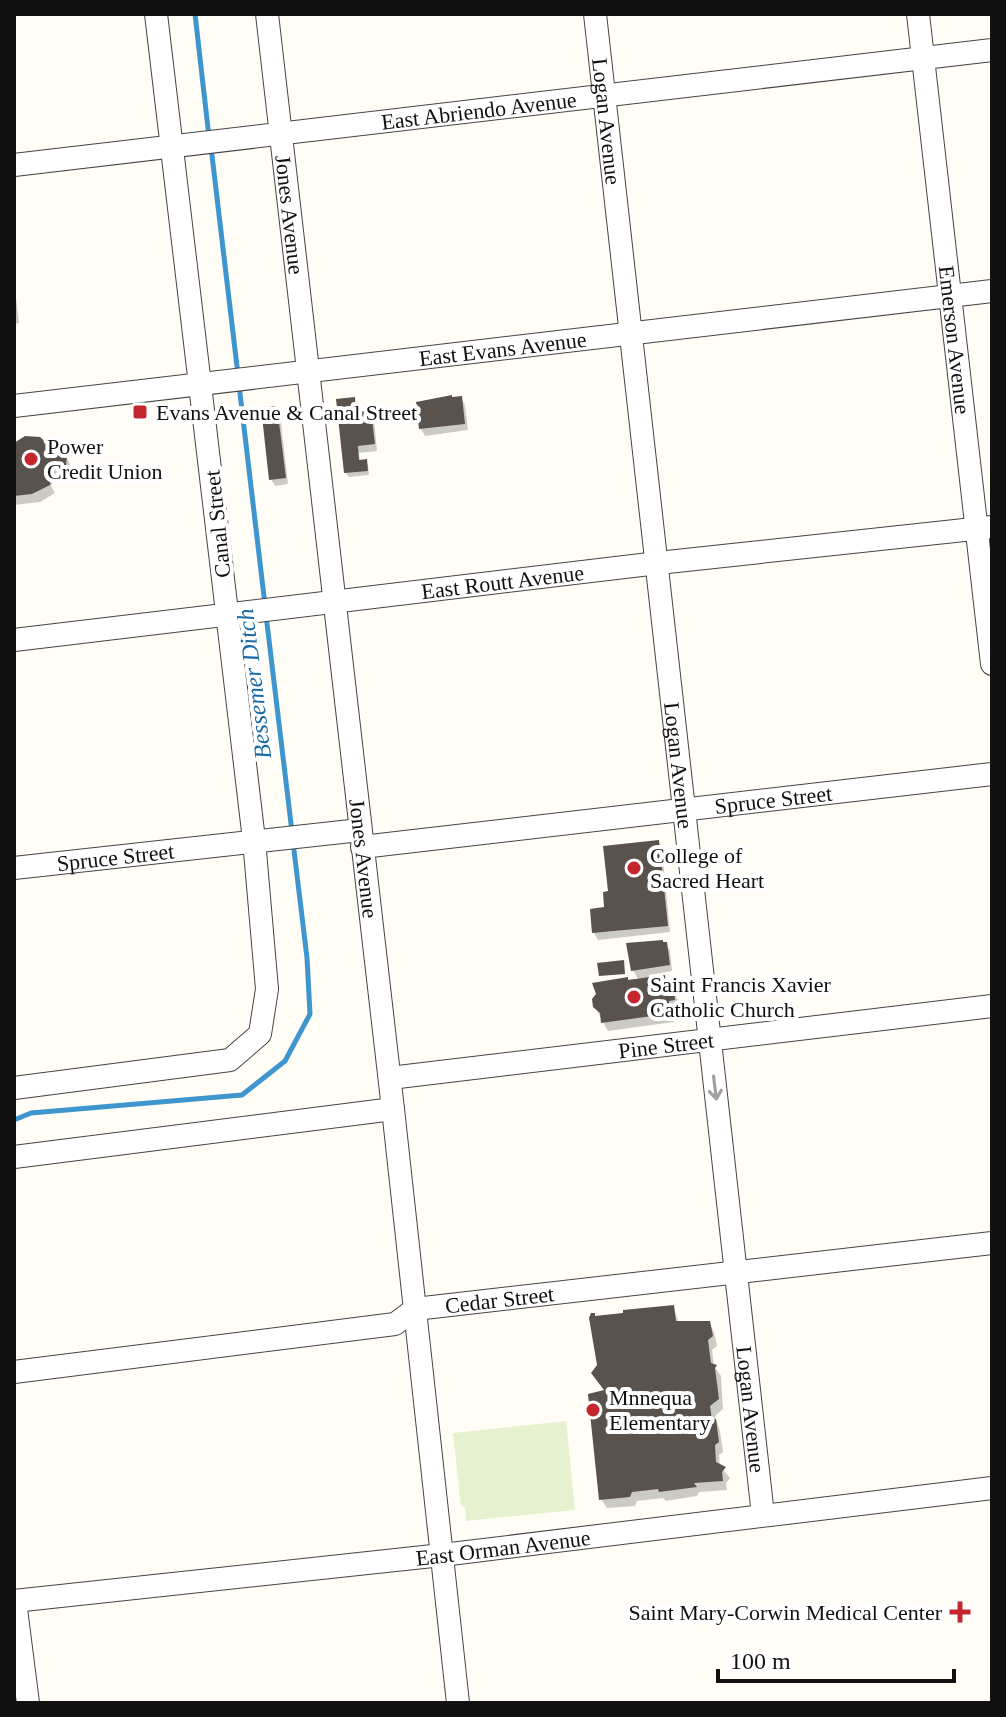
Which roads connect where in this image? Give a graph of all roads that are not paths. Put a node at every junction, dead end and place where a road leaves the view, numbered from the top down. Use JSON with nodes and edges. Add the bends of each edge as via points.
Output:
{"nodes":[{"id":1,"x":156,"y":14,"type":"edge"},
{"id":2,"x":267,"y":14,"type":"edge"},
{"id":3,"x":595,"y":14,"type":"edge"},
{"id":4,"x":918,"y":14,"type":"edge"},
{"id":5,"x":992,"y":50,"type":"edge"},
{"id":6,"x":923,"y":57,"type":"junction"},
{"id":7,"x":604,"y":97,"type":"junction"},
{"id":8,"x":280,"y":134,"type":"junction"},
{"id":9,"x":172,"y":147,"type":"junction"},
{"id":10,"x":14,"y":165,"type":"edge"},
{"id":11,"x":992,"y":291,"type":"edge"},
{"id":12,"x":950,"y":295,"type":"junction"},
{"id":13,"x":629,"y":333,"type":"junction"},
{"id":14,"x":307,"y":372,"type":"junction"},
{"id":15,"x":201,"y":384,"type":"junction"},
{"id":16,"x":14,"y":406,"type":"edge"},
{"id":17,"x":984,"y":528,"type":"edge"},
{"id":18,"x":658,"y":563,"type":"junction"},
{"id":19,"x":335,"y":602,"type":"junction"},
{"id":20,"x":227,"y":614,"type":"junction"},
{"id":21,"x":14,"y":640,"type":"edge"},
{"id":22,"x":992,"y":664,"type":"edge"},
{"id":23,"x":992,"y":774,"type":"edge"},
{"id":24,"x":683,"y":808,"type":"junction"},
{"id":25,"x":361,"y":838,"type":"junction"},
{"id":26,"x":254,"y":840,"type":"junction"},
{"id":27,"x":14,"y":868,"type":"edge"},
{"id":28,"x":992,"y":1006,"type":"edge"},
{"id":29,"x":710,"y":1041,"type":"junction"},
{"id":30,"x":390,"y":1078,"type":"junction"},
{"id":31,"x":14,"y":1088,"type":"edge"},
{"id":32,"x":393,"y":1109,"type":"junction"},
{"id":33,"x":14,"y":1157,"type":"edge"},
{"id":34,"x":992,"y":1243,"type":"edge"},
{"id":35,"x":737,"y":1271,"type":"junction"},
{"id":36,"x":415,"y":1309,"type":"junction"},
{"id":37,"x":14,"y":1372,"type":"edge"},
{"id":38,"x":992,"y":1488,"type":"edge"},
{"id":39,"x":763,"y":1515,"type":"junction"},
{"id":40,"x":442,"y":1555,"type":"junction"},
{"id":41,"x":15,"y":1601,"type":"edge"},
{"id":42,"x":28,"y":1703,"type":"edge"},
{"id":43,"x":458,"y":1703,"type":"edge"}],
"edges":[{"from":1,"to":9,"type":"street","name":"Canal Street"},
{"from":2,"to":8,"type":"street","name":"Jones Avenue"},
{"from":3,"to":7,"type":"street","name":"Logan Avenue"},
{"from":4,"to":6,"type":"street","name":"Emerson Avenue"},
{"from":5,"to":6,"type":"street","name":"East Abriendo Avenue"},
{"from":6,"to":7,"type":"street","name":"East Abriendo Avenue"},
{"from":6,"to":12,"type":"street","name":"Emerson Avenue"},
{"from":7,"to":8,"type":"street","name":"East Abriendo Avenue"},
{"from":7,"to":13,"type":"street","name":"Logan Avenue"},
{"from":8,"to":9,"type":"street","name":"East Abriendo Avenue"},
{"from":8,"to":14,"type":"street","name":"Jones Avenue"},
{"from":9,"to":10,"type":"street","name":"East Abriendo Avenue"},
{"from":9,"to":15,"type":"street","name":"Canal Street"},
{"from":11,"to":12,"type":"street","name":"East Evans Avenue"},
{"from":12,"to":13,"type":"street","name":"East Evans Avenue"},
{"from":12,"to":17,"type":"street","name":"Emerson Avenue"},
{"from":13,"to":14,"type":"street","name":"East Evans Avenue"},
{"from":13,"to":18,"type":"street","name":"Logan Avenue"},
{"from":14,"to":15,"type":"street","name":"East Evans Avenue"},
{"from":14,"to":19,"type":"street","name":"Jones Avenue"},
{"from":15,"to":16,"type":"street","name":"East Evans Avenue"},
{"from":15,"to":20,"type":"street","name":"Canal Street"},
{"from":17,"to":18,"type":"street","name":"East Routt Avenue"},
{"from":17,"to":22,"type":"street","name":"Emerson Avenue"},
{"from":18,"to":19,"type":"street","name":"East Routt Avenue"},
{"from":18,"to":24,"type":"street","name":"Logan Avenue"},
{"from":19,"to":20,"type":"street","name":"East Routt Avenue"},
{"from":19,"to":25,"type":"street","name":"Jones Avenue"},
{"from":20,"to":21,"type":"street","name":"East Routt Avenue"},
{"from":20,"to":26,"type":"street","name":"Canal Street"},
{"from":23,"to":24,"type":"street","name":"Spruce Street"},
{"from":24,"to":25,"type":"street","name":"Spruce Street"},
{"from":24,"to":29,"type":"street","name":"Logan Avenue"},
{"from":25,"to":26,"type":"street","name":"Spruce Street"},
{"from":25,"to":30,"type":"street","name":"Jones Avenue"},
{"from":26,"to":27,"type":"street","name":"Spruce Street"},
{"from":26,"to":31,"type":"street","name":"Canal Street","via":[[267,989],[260,1034],[230,1060]]},
{"from":28,"to":29,"type":"street","name":"Pine Street"},
{"from":29,"to":30,"type":"street","name":"Pine Street"},
{"from":29,"to":35,"type":"street","name":"Logan Avenue","one_way":true},
{"from":30,"to":32,"type":"street","name":"Jones Avenue"},
{"from":32,"to":33,"type":"street"},
{"from":32,"to":36,"type":"street","name":"Jones Avenue"},
{"from":34,"to":35,"type":"street","name":"Cedar Street"},
{"from":35,"to":36,"type":"street","name":"Cedar Street"},
{"from":35,"to":39,"type":"street","name":"Logan Avenue"},
{"from":36,"to":37,"type":"street","name":"Cedar Street","via":[[395,1324]]},
{"from":36,"to":40,"type":"street","name":"Jones Avenue"},
{"from":38,"to":39,"type":"street","name":"East Orman Avenue"},
{"from":39,"to":40,"type":"street","name":"East Orman Avenue"},
{"from":40,"to":41,"type":"street","name":"East Orman Avenue"},
{"from":40,"to":43,"type":"street","name":"Jones Avenue"},
{"from":41,"to":42,"type":"street"}]}
